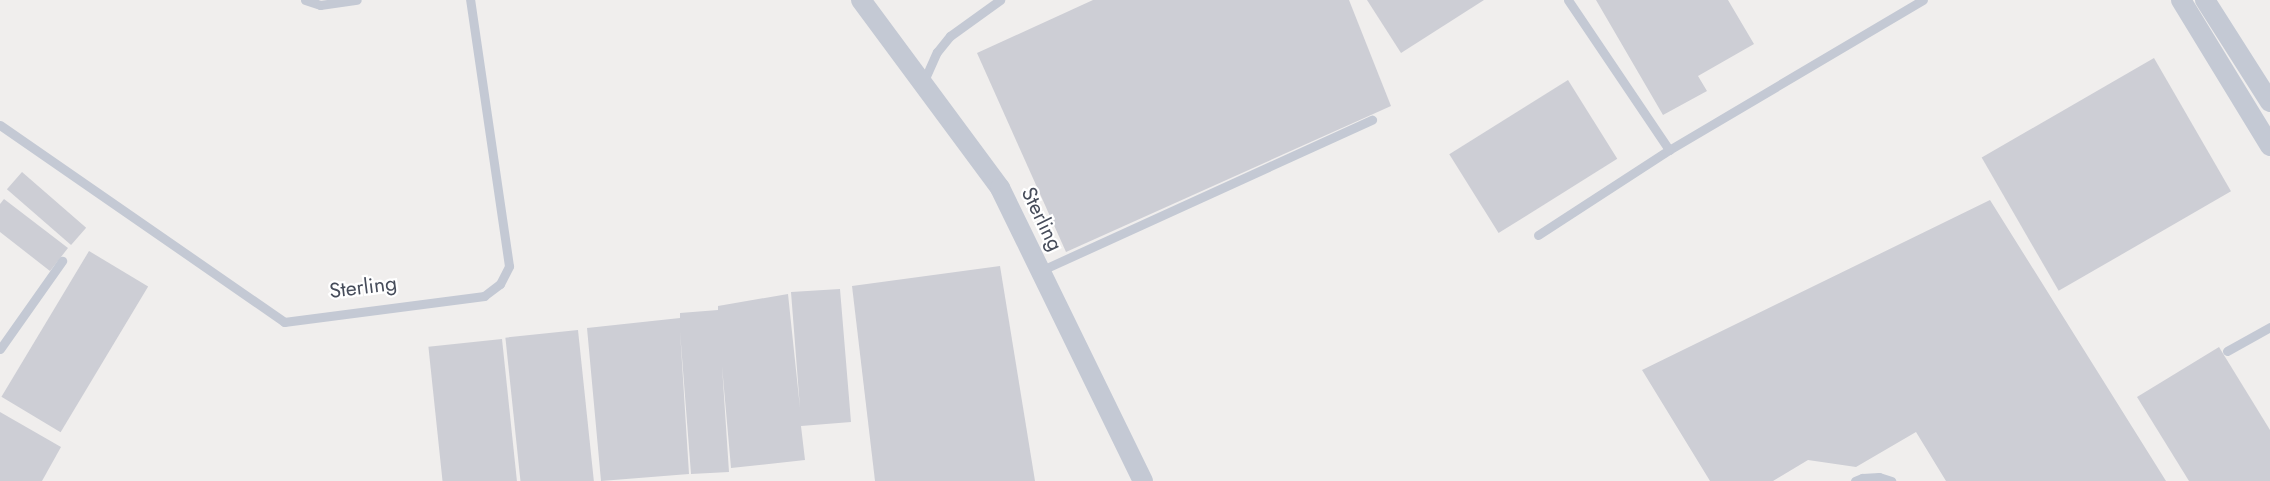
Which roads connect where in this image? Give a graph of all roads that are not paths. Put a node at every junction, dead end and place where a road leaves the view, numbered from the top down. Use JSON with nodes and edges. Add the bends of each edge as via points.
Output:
{"nodes":[{"id":1,"x":305,"y":0,"type":"edge"},
{"id":2,"x":357,"y":0,"type":"edge"},
{"id":3,"x":470,"y":0,"type":"edge"},
{"id":4,"x":861,"y":0,"type":"edge"},
{"id":5,"x":1000,"y":0,"type":"edge"},
{"id":6,"x":1568,"y":0,"type":"edge"},
{"id":7,"x":1923,"y":0,"type":"edge"},
{"id":8,"x":2181,"y":0,"type":"edge"},
{"id":9,"x":2205,"y":0,"type":"edge"},
{"id":10,"x":2232,"y":42,"type":"junction"},
{"id":11,"x":2214,"y":54,"type":"junction"},
{"id":12,"x":923,"y":83,"type":"junction"},
{"id":13,"x":2270,"y":102,"type":"edge"},
{"id":14,"x":1372,"y":120,"type":"dead end"},
{"id":15,"x":0,"y":125,"type":"edge"},
{"id":16,"x":2270,"y":146,"type":"edge"},
{"id":17,"x":1668,"y":150,"type":"junction"},
{"id":18,"x":1538,"y":235,"type":"dead end"},
{"id":19,"x":62,"y":261,"type":"dead end"},
{"id":20,"x":1040,"y":271,"type":"junction"},
{"id":21,"x":2270,"y":327,"type":"edge"},
{"id":22,"x":0,"y":349,"type":"edge"},
{"id":23,"x":2227,"y":351,"type":"dead end"},
{"id":24,"x":1143,"y":481,"type":"edge"},
{"id":25,"x":1855,"y":481,"type":"edge"},
{"id":26,"x":1891,"y":481,"type":"edge"}],
"edges":[{"from":1,"to":2,"type":"lane","via":[[320,5]]},
{"from":3,"to":15,"type":"lane","name":"Sterling","via":[[509,266],[500,284],[484,296],[284,322]]},
{"from":4,"to":12,"type":"street","name":"Sterling"},
{"from":5,"to":12,"type":"lane","via":[[950,36],[937,52]]},
{"from":6,"to":17,"type":"lane"},
{"from":7,"to":17,"type":"lane"},
{"from":8,"to":11,"type":"street"},
{"from":9,"to":10,"type":"street"},
{"from":10,"to":11,"type":"street"},
{"from":10,"to":13,"type":"street"},
{"from":11,"to":16,"type":"street"},
{"from":12,"to":20,"type":"street","name":"Sterling","via":[[1000,188]]},
{"from":14,"to":20,"type":"lane"},
{"from":17,"to":18,"type":"lane"},
{"from":19,"to":22,"type":"lane"},
{"from":20,"to":24,"type":"street","name":"Sterling"},
{"from":21,"to":23,"type":"lane"},
{"from":25,"to":26,"type":"lane","via":[[1879,477]]}]}
